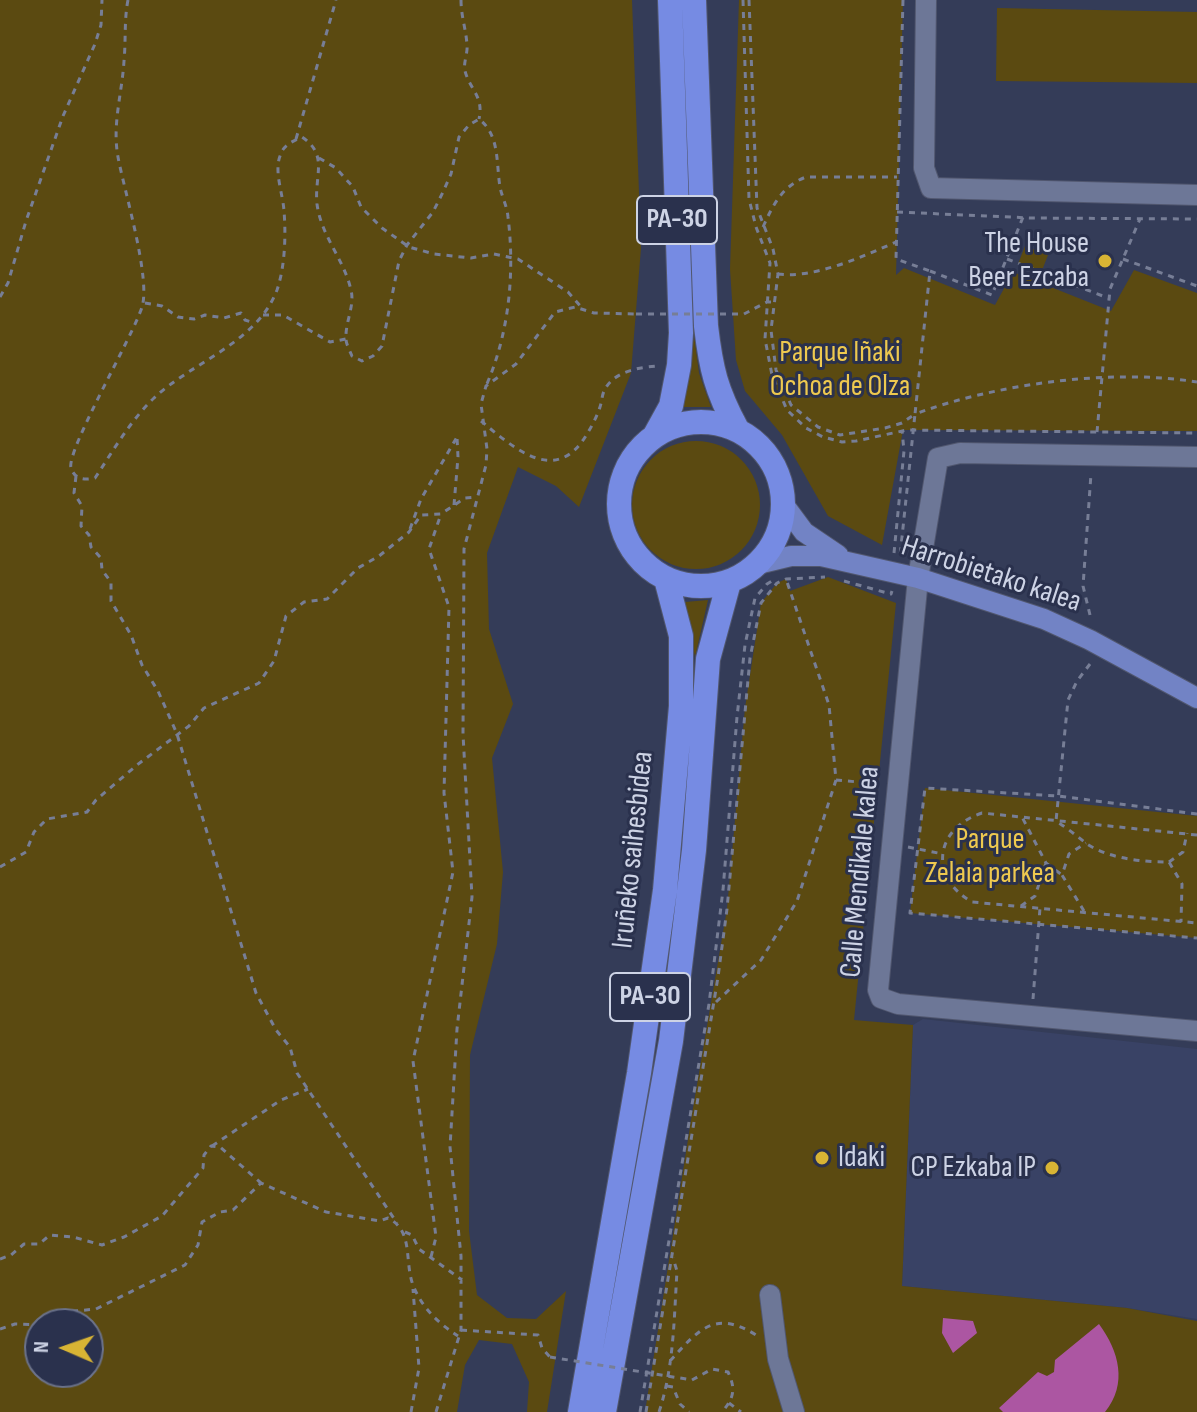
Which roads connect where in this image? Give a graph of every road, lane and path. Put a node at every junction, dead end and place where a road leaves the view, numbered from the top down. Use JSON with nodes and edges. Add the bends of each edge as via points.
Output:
{"nodes":[{"id":1,"x":102,"y":0,"type":"edge"},
{"id":2,"x":128,"y":0,"type":"edge"},
{"id":3,"x":336,"y":0,"type":"edge"},
{"id":4,"x":461,"y":0,"type":"edge"},
{"id":5,"x":670,"y":0,"type":"edge"},
{"id":6,"x":694,"y":0,"type":"edge"},
{"id":7,"x":743,"y":0,"type":"edge"},
{"id":8,"x":749,"y":0,"type":"edge"},
{"id":9,"x":903,"y":0,"type":"edge"},
{"id":10,"x":926,"y":0,"type":"edge"},
{"id":11,"x":479,"y":119,"type":"junction"},
{"id":12,"x":296,"y":139,"type":"junction"},
{"id":13,"x":319,"y":158,"type":"junction"},
{"id":14,"x":897,"y":177,"type":"junction"},
{"id":15,"x":1197,"y":195,"type":"edge"},
{"id":16,"x":897,"y":212,"type":"junction"},
{"id":17,"x":1023,"y":217,"type":"junction"},
{"id":18,"x":1140,"y":219,"type":"junction"},
{"id":19,"x":1197,"y":219,"type":"edge"},
{"id":20,"x":763,"y":227,"type":"junction"},
{"id":21,"x":896,"y":242,"type":"junction"},
{"id":22,"x":407,"y":245,"type":"junction"},
{"id":23,"x":509,"y":258,"type":"junction"},
{"id":24,"x":1007,"y":259,"type":"junction"},
{"id":25,"x":1123,"y":259,"type":"junction"},
{"id":26,"x":930,"y":271,"type":"junction"},
{"id":27,"x":778,"y":274,"type":"junction"},
{"id":28,"x":1197,"y":286,"type":"edge"},
{"id":29,"x":0,"y":297,"type":"edge"},
{"id":30,"x":1109,"y":298,"type":"junction"},
{"id":31,"x":767,"y":302,"type":"junction"},
{"id":32,"x":774,"y":302,"type":"junction"},
{"id":33,"x":143,"y":303,"type":"junction"},
{"id":34,"x":583,"y":309,"type":"junction"},
{"id":35,"x":263,"y":315,"type":"junction"},
{"id":36,"x":254,"y":323,"type":"junction"},
{"id":37,"x":346,"y":339,"type":"junction"},
{"id":38,"x":679,"y":365,"type":"junction"},
{"id":39,"x":1102,"y":379,"type":"junction"},
{"id":40,"x":1197,"y":382,"type":"edge"},
{"id":41,"x":486,"y":386,"type":"junction"},
{"id":42,"x":915,"y":414,"type":"junction"},
{"id":43,"x":481,"y":421,"type":"junction"},
{"id":44,"x":737,"y":429,"type":"junction"},
{"id":45,"x":902,"y":430,"type":"junction"},
{"id":46,"x":914,"y":430,"type":"junction"},
{"id":47,"x":1097,"y":432,"type":"junction"},
{"id":48,"x":1197,"y":433,"type":"edge"},
{"id":49,"x":655,"y":435,"type":"junction"},
{"id":50,"x":1197,"y":457,"type":"edge"},
{"id":51,"x":1091,"y":474,"type":"dead end"},
{"id":52,"x":76,"y":476,"type":"junction"},
{"id":53,"x":477,"y":497,"type":"junction"},
{"id":54,"x":784,"y":505,"type":"junction"},
{"id":55,"x":454,"y":506,"type":"junction"},
{"id":56,"x":441,"y":514,"type":"junction"},
{"id":57,"x":409,"y":532,"type":"junction"},
{"id":58,"x":758,"y":564,"type":"junction"},
{"id":59,"x":803,"y":571,"type":"dead end"},
{"id":60,"x":815,"y":571,"type":"dead end"},
{"id":61,"x":842,"y":572,"type":"junction"},
{"id":62,"x":891,"y":577,"type":"junction"},
{"id":63,"x":918,"y":578,"type":"junction"},
{"id":64,"x":666,"y":579,"type":"junction"},
{"id":65,"x":786,"y":579,"type":"junction"},
{"id":66,"x":729,"y":582,"type":"junction"},
{"id":67,"x":1090,"y":615,"type":"dead end"},
{"id":68,"x":1090,"y":664,"type":"dead end"},
{"id":69,"x":1197,"y":698,"type":"edge"},
{"id":70,"x":177,"y":734,"type":"junction"},
{"id":71,"x":836,"y":780,"type":"junction"},
{"id":72,"x":898,"y":786,"type":"junction"},
{"id":73,"x":1058,"y":796,"type":"junction"},
{"id":74,"x":1197,"y":814,"type":"edge"},
{"id":75,"x":1022,"y":817,"type":"junction"},
{"id":76,"x":1056,"y":821,"type":"junction"},
{"id":77,"x":1187,"y":833,"type":"junction"},
{"id":78,"x":1197,"y":835,"type":"edge"},
{"id":79,"x":1086,"y":843,"type":"junction"},
{"id":80,"x":893,"y":844,"type":"junction"},
{"id":81,"x":918,"y":849,"type":"junction"},
{"id":82,"x":943,"y":854,"type":"junction"},
{"id":83,"x":1169,"y":862,"type":"junction"},
{"id":84,"x":1046,"y":863,"type":"junction"},
{"id":85,"x":0,"y":867,"type":"edge"},
{"id":86,"x":1062,"y":875,"type":"junction"},
{"id":87,"x":1021,"y":906,"type":"junction"},
{"id":88,"x":1040,"y":908,"type":"junction"},
{"id":89,"x":1084,"y":912,"type":"junction"},
{"id":90,"x":1181,"y":922,"type":"junction"},
{"id":91,"x":1197,"y":923,"type":"edge"},
{"id":92,"x":1040,"y":925,"type":"junction"},
{"id":93,"x":1197,"y":938,"type":"edge"},
{"id":94,"x":1033,"y":999,"type":"dead end"},
{"id":95,"x":711,"y":1004,"type":"junction"},
{"id":96,"x":1197,"y":1031,"type":"edge"},
{"id":97,"x":308,"y":1089,"type":"junction"},
{"id":98,"x":212,"y":1146,"type":"junction"},
{"id":99,"x":261,"y":1183,"type":"junction"},
{"id":100,"x":397,"y":1223,"type":"junction"},
{"id":101,"x":403,"y":1232,"type":"junction"},
{"id":102,"x":670,"y":1253,"type":"junction"},
{"id":103,"x":431,"y":1257,"type":"junction"},
{"id":104,"x":0,"y":1259,"type":"edge"},
{"id":105,"x":462,"y":1280,"type":"junction"},
{"id":106,"x":413,"y":1284,"type":"junction"},
{"id":107,"x":770,"y":1295,"type":"dead end"},
{"id":108,"x":98,"y":1308,"type":"edge"},
{"id":109,"x":24,"y":1324,"type":"edge"},
{"id":110,"x":0,"y":1329,"type":"edge"},
{"id":111,"x":461,"y":1330,"type":"junction"},
{"id":112,"x":756,"y":1334,"type":"dead end"},
{"id":113,"x":458,"y":1336,"type":"junction"},
{"id":114,"x":670,"y":1361,"type":"junction"},
{"id":115,"x":667,"y":1386,"type":"junction"},
{"id":116,"x":729,"y":1403,"type":"junction"},
{"id":117,"x":411,"y":1412,"type":"edge"},
{"id":118,"x":436,"y":1412,"type":"edge"},
{"id":119,"x":580,"y":1412,"type":"edge"},
{"id":120,"x":604,"y":1412,"type":"edge"},
{"id":121,"x":640,"y":1412,"type":"edge"},
{"id":122,"x":646,"y":1412,"type":"edge"},
{"id":123,"x":659,"y":1412,"type":"edge"},
{"id":124,"x":689,"y":1412,"type":"edge"},
{"id":125,"x":722,"y":1412,"type":"edge"},
{"id":126,"x":741,"y":1412,"type":"edge"},
{"id":127,"x":794,"y":1412,"type":"edge"}],
"edges":[{"from":1,"to":29,"type":"path","via":[[95,44],[63,116]]},
{"from":2,"to":33,"type":"path","via":[[115,124]]},
{"from":3,"to":12,"type":"path"},
{"from":4,"to":11,"type":"path","via":[[467,45],[464,70],[481,108]]},
{"from":5,"to":38,"type":"highway","number":"PA-30"},
{"from":6,"to":44,"type":"highway","number":"PA-30","via":[[706,326],[712,374]]},
{"from":7,"to":31,"type":"path","via":[[749,199],[770,263]]},
{"from":8,"to":20,"type":"path","via":[[757,208]]},
{"from":9,"to":14,"type":"path"},
{"from":10,"to":15,"type":"street","via":[[924,168],[931,188]]},
{"from":11,"to":22,"type":"path","via":[[459,137],[443,192]]},
{"from":11,"to":23,"type":"path","via":[[494,143]]},
{"from":12,"to":13,"type":"path","via":[[315,145]]},
{"from":12,"to":35,"type":"path","via":[[280,153],[283,256],[277,289]]},
{"from":13,"to":22,"type":"path","via":[[336,168],[382,228]]},
{"from":13,"to":37,"type":"path","via":[[322,230],[351,291]]},
{"from":14,"to":16,"type":"path"},
{"from":14,"to":20,"type":"path","via":[[806,177],[792,182]]},
{"from":16,"to":17,"type":"path"},
{"from":16,"to":21,"type":"path"},
{"from":17,"to":18,"type":"path"},
{"from":17,"to":24,"type":"path"},
{"from":18,"to":19,"type":"path"},
{"from":18,"to":25,"type":"path"},
{"from":20,"to":27,"type":"path"},
{"from":21,"to":26,"type":"path","via":[[896,259]]},
{"from":21,"to":27,"type":"path","via":[[854,261]]},
{"from":22,"to":23,"type":"path","via":[[434,254]]},
{"from":22,"to":37,"type":"path","via":[[382,346],[362,361],[352,356]]},
{"from":23,"to":34,"type":"path","via":[[568,292]]},
{"from":23,"to":41,"type":"path","via":[[500,355]]},
{"from":24,"to":26,"type":"path","via":[[992,295]]},
{"from":24,"to":30,"type":"path"},
{"from":25,"to":28,"type":"path"},
{"from":25,"to":30,"type":"path"},
{"from":26,"to":42,"type":"path"},
{"from":27,"to":32,"type":"path"},
{"from":30,"to":39,"type":"path"},
{"from":31,"to":32,"type":"path"},
{"from":31,"to":34,"type":"path","bridge":true,"via":[[744,314]]},
{"from":31,"to":45,"type":"path","via":[[765,339],[772,375],[796,419],[823,437],[842,442]]},
{"from":32,"to":42,"type":"path","via":[[776,370],[791,405],[818,427],[840,435],[885,428]]},
{"from":33,"to":36,"type":"path","via":[[162,306],[178,317],[241,313]]},
{"from":33,"to":52,"type":"path","via":[[83,428],[71,460]]},
{"from":34,"to":41,"type":"path","via":[[555,312],[516,364]]},
{"from":35,"to":36,"type":"path"},
{"from":35,"to":37,"type":"path","via":[[283,315],[330,342]]},
{"from":36,"to":52,"type":"path","via":[[155,396],[95,478]]},
{"from":38,"to":43,"type":"path","via":[[624,372],[605,388],[572,455],[557,460],[528,457]]},
{"from":38,"to":49,"type":"highway","number":"PA-30","via":[[671,406]]},
{"from":39,"to":40,"type":"path","via":[[1168,377]]},
{"from":39,"to":42,"type":"path","via":[[954,399]]},
{"from":39,"to":47,"type":"path"},
{"from":41,"to":43,"type":"path"},
{"from":42,"to":46,"type":"path"},
{"from":43,"to":53,"type":"path","via":[[487,449]]},
{"from":44,"to":49,"type":"highway","number":"PA-30","via":[[709,421],[681,423]]},
{"from":44,"to":54,"type":"highway","number":"PA-30","via":[[772,460]]},
{"from":45,"to":46,"type":"path"},
{"from":45,"to":62,"type":"path"},
{"from":46,"to":47,"type":"path"},
{"from":46,"to":62,"type":"path","via":[[903,543]]},
{"from":47,"to":48,"type":"path"},
{"from":49,"to":64,"type":"highway","number":"PA-30","via":[[624,474],[619,498],[630,546]]},
{"from":50,"to":63,"type":"street","name":"Calle Mendikale kalea","via":[[960,453],[938,458]]},
{"from":51,"to":67,"type":"path","via":[[1083,586]]},
{"from":52,"to":70,"type":"path","via":[[81,526],[101,558],[111,582],[111,601]]},
{"from":53,"to":55,"type":"path"},
{"from":53,"to":105,"type":"path","via":[[464,549],[464,781],[472,897],[450,1147]]},
{"from":54,"to":58,"type":"highway","number":"PA-30","via":[[781,527]]},
{"from":54,"to":61,"type":"main road","name":"Harrobietako kalea"},
{"from":55,"to":56,"type":"path"},
{"from":55,"to":57,"type":"path","via":[[457,437],[421,499]]},
{"from":56,"to":57,"type":"path","via":[[421,515]]},
{"from":56,"to":103,"type":"path","via":[[429,549],[449,607],[444,793],[453,872],[413,1061],[436,1237]]},
{"from":57,"to":70,"type":"path","via":[[358,568],[327,599],[304,602],[286,616],[274,661],[259,683],[204,708]]},
{"from":58,"to":61,"type":"main road","name":"Harrobietako kalea","via":[[821,556]]},
{"from":58,"to":66,"type":"highway","number":"PA-30"},
{"from":59,"to":95,"type":"path","via":[[767,584],[751,614]]},
{"from":60,"to":65,"type":"path","via":[[827,575]]},
{"from":61,"to":62,"type":"main road","name":"Harrobietako kalea"},
{"from":61,"to":62,"type":"path","via":[[880,588]]},
{"from":61,"to":62,"type":"path","via":[[891,594]]},
{"from":62,"to":63,"type":"main road","name":"Harrobietako kalea"},
{"from":63,"to":69,"type":"main road","name":"Harrobietako kalea","via":[[1044,619]]},
{"from":63,"to":72,"type":"street","name":"Calle Mendikale kalea"},
{"from":64,"to":66,"type":"highway","number":"PA-30","via":[[686,586]]},
{"from":64,"to":119,"type":"highway","name":"Iruñeko saihesbidea","number":"PA-30","via":[[681,636],[681,706],[665,890]]},
{"from":65,"to":71,"type":"path","via":[[829,705]]},
{"from":65,"to":95,"type":"path","via":[[761,603],[750,658],[727,909]]},
{"from":66,"to":120,"type":"highway","name":"Iruñeko saihesbidea","number":"PA-30","via":[[708,659],[694,850],[671,1041]]},
{"from":68,"to":73,"type":"path","via":[[1068,700]]},
{"from":70,"to":85,"type":"path","via":[[87,812],[47,819],[26,852]]},
{"from":70,"to":97,"type":"path","via":[[256,993],[290,1047]]},
{"from":71,"to":72,"type":"path"},
{"from":71,"to":95,"type":"path","via":[[797,901],[761,960]]},
{"from":72,"to":80,"type":"street","name":"Calle Mendikale kalea"},
{"from":73,"to":74,"type":"path"},
{"from":73,"to":76,"type":"path"},
{"from":73,"to":81,"type":"path","via":[[925,788]]},
{"from":75,"to":76,"type":"path"},
{"from":75,"to":82,"type":"path","via":[[970,817],[947,837]]},
{"from":75,"to":84,"type":"path"},
{"from":76,"to":77,"type":"path"},
{"from":76,"to":79,"type":"path"},
{"from":77,"to":78,"type":"path"},
{"from":77,"to":83,"type":"path","via":[[1183,852]]},
{"from":79,"to":83,"type":"path","via":[[1129,859]]},
{"from":79,"to":86,"type":"path","via":[[1069,854]]},
{"from":80,"to":81,"type":"path"},
{"from":80,"to":96,"type":"street","name":"Calle Mendikale kalea","via":[[881,998],[898,1004]]},
{"from":81,"to":82,"type":"path"},
{"from":81,"to":92,"type":"path","via":[[910,913]]},
{"from":82,"to":87,"type":"path","via":[[949,884],[960,895],[972,902]]},
{"from":83,"to":90,"type":"path","via":[[1182,884]]},
{"from":84,"to":86,"type":"path"},
{"from":84,"to":87,"type":"path","via":[[1035,896]]},
{"from":86,"to":89,"type":"path"},
{"from":87,"to":88,"type":"path"},
{"from":88,"to":89,"type":"path"},
{"from":88,"to":92,"type":"path"},
{"from":89,"to":90,"type":"path"},
{"from":90,"to":91,"type":"path"},
{"from":92,"to":93,"type":"path"},
{"from":92,"to":94,"type":"path"},
{"from":95,"to":102,"type":"path"},
{"from":97,"to":98,"type":"path","via":[[281,1100]]},
{"from":97,"to":100,"type":"path"},
{"from":98,"to":99,"type":"path","via":[[220,1147]]},
{"from":98,"to":104,"type":"path","via":[[203,1168],[162,1216],[124,1237],[102,1245],[50,1235]]},
{"from":99,"to":100,"type":"path","via":[[326,1212]]},
{"from":99,"to":108,"type":"path","via":[[233,1210],[202,1222],[198,1245],[185,1265]]},
{"from":100,"to":101,"type":"path"},
{"from":101,"to":103,"type":"path"},
{"from":101,"to":106,"type":"path"},
{"from":102,"to":114,"type":"path","via":[[677,1271]]},
{"from":102,"to":121,"type":"path"},
{"from":102,"to":122,"type":"path"},
{"from":103,"to":105,"type":"path"},
{"from":105,"to":111,"type":"path"},
{"from":106,"to":113,"type":"path","via":[[431,1316]]},
{"from":106,"to":117,"type":"path","via":[[419,1368]]},
{"from":107,"to":127,"type":"street","via":[[778,1359]]},
{"from":109,"to":110,"type":"path"},
{"from":111,"to":113,"type":"path"},
{"from":111,"to":116,"type":"path","bridge":true,"via":[[538,1335],[550,1357],[692,1380],[712,1369],[728,1372],[734,1394]]},
{"from":112,"to":114,"type":"path","via":[[737,1324],[701,1328]]},
{"from":113,"to":118,"type":"path"},
{"from":114,"to":115,"type":"path"},
{"from":115,"to":123,"type":"path"},
{"from":115,"to":124,"type":"path"},
{"from":116,"to":125,"type":"path"},
{"from":116,"to":126,"type":"path"}]}
